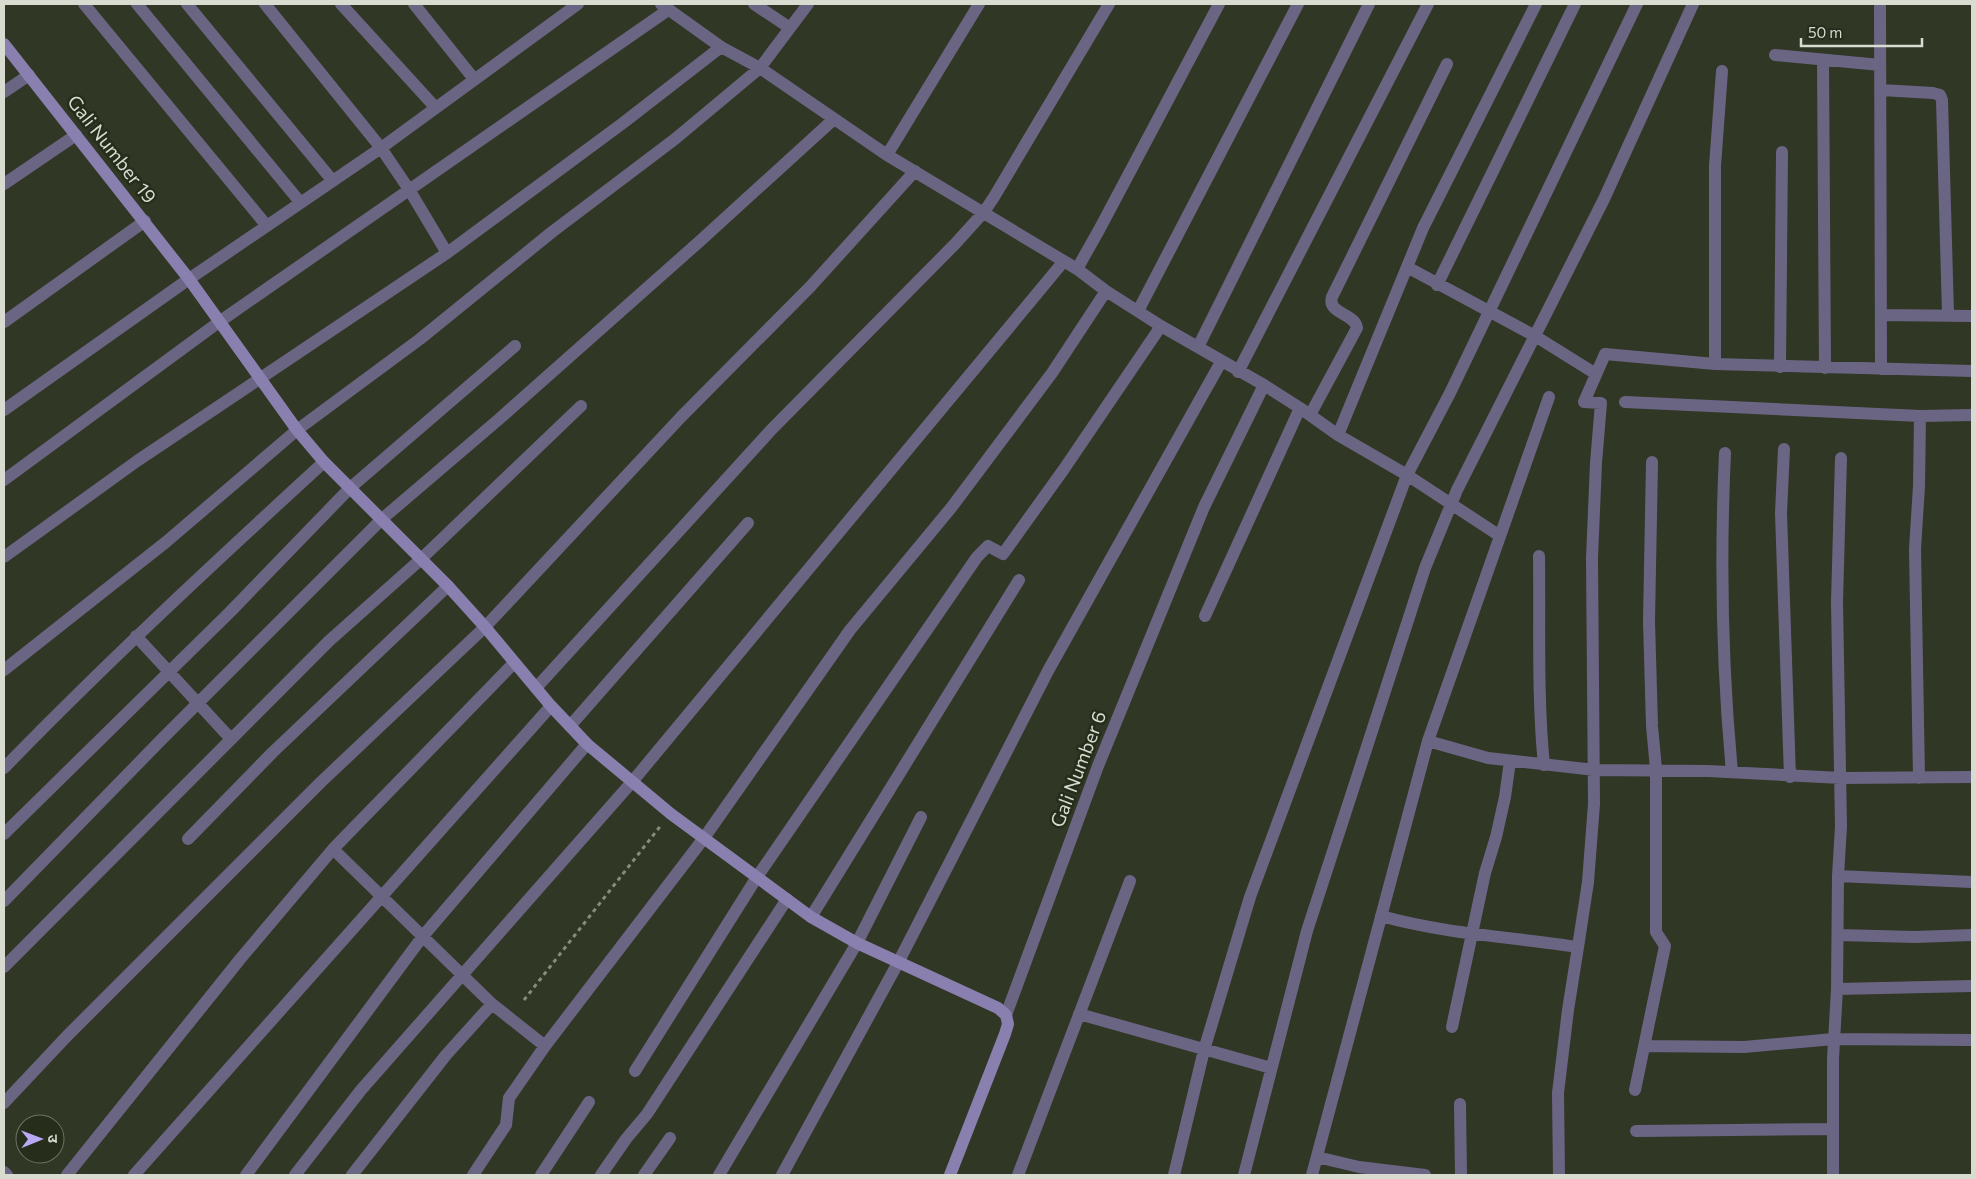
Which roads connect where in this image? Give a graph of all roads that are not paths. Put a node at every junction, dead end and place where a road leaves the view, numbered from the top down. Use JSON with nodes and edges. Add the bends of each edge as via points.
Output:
{"nodes":[{"id":1,"x":84,"y":4,"type":"edge"},
{"id":2,"x":138,"y":4,"type":"edge"},
{"id":3,"x":187,"y":4,"type":"edge"},
{"id":4,"x":265,"y":4,"type":"edge"},
{"id":5,"x":341,"y":4,"type":"edge"},
{"id":6,"x":414,"y":4,"type":"edge"},
{"id":7,"x":754,"y":4,"type":"edge"},
{"id":8,"x":808,"y":4,"type":"edge"},
{"id":9,"x":979,"y":4,"type":"edge"},
{"id":10,"x":1109,"y":4,"type":"edge"},
{"id":11,"x":1219,"y":4,"type":"edge"},
{"id":12,"x":1298,"y":4,"type":"edge"},
{"id":13,"x":1369,"y":4,"type":"edge"},
{"id":14,"x":1428,"y":4,"type":"edge"},
{"id":15,"x":1536,"y":4,"type":"edge"},
{"id":16,"x":1575,"y":4,"type":"edge"},
{"id":17,"x":1637,"y":4,"type":"edge"},
{"id":18,"x":1693,"y":4,"type":"edge"},
{"id":19,"x":1880,"y":4,"type":"edge"},
{"id":20,"x":572,"y":5,"type":"edge"},
{"id":21,"x":664,"y":7,"type":"edge"},
{"id":22,"x":790,"y":28,"type":"junction"},
{"id":23,"x":4,"y":44,"type":"edge"},
{"id":24,"x":721,"y":47,"type":"junction"},
{"id":25,"x":1775,"y":55,"type":"dead end"},
{"id":26,"x":1822,"y":60,"type":"junction"},
{"id":27,"x":1447,"y":64,"type":"dead end"},
{"id":28,"x":1880,"y":65,"type":"junction"},
{"id":29,"x":760,"y":68,"type":"junction"},
{"id":30,"x":1722,"y":71,"type":"dead end"},
{"id":31,"x":29,"y":75,"type":"junction"},
{"id":32,"x":474,"y":79,"type":"junction"},
{"id":33,"x":1881,"y":90,"type":"junction"},
{"id":34,"x":4,"y":92,"type":"edge"},
{"id":35,"x":435,"y":107,"type":"junction"},
{"id":36,"x":834,"y":119,"type":"junction"},
{"id":37,"x":76,"y":135,"type":"junction"},
{"id":38,"x":381,"y":148,"type":"junction"},
{"id":39,"x":1782,"y":152,"type":"dead end"},
{"id":40,"x":887,"y":155,"type":"junction"},
{"id":41,"x":915,"y":171,"type":"junction"},
{"id":42,"x":332,"y":180,"type":"junction"},
{"id":43,"x":4,"y":184,"type":"edge"},
{"id":44,"x":410,"y":191,"type":"junction"},
{"id":45,"x":300,"y":202,"type":"junction"},
{"id":46,"x":984,"y":212,"type":"junction"},
{"id":47,"x":145,"y":221,"type":"junction"},
{"id":48,"x":267,"y":226,"type":"junction"},
{"id":49,"x":447,"y":253,"type":"junction"},
{"id":50,"x":1064,"y":261,"type":"junction"},
{"id":51,"x":1407,"y":268,"type":"junction"},
{"id":52,"x":1077,"y":269,"type":"junction"},
{"id":53,"x":189,"y":279,"type":"junction"},
{"id":54,"x":1437,"y":285,"type":"junction"},
{"id":55,"x":1106,"y":291,"type":"junction"},
{"id":56,"x":1138,"y":311,"type":"junction"},
{"id":57,"x":1489,"y":312,"type":"junction"},
{"id":58,"x":1948,"y":314,"type":"junction"},
{"id":59,"x":1881,"y":315,"type":"junction"},
{"id":60,"x":1972,"y":316,"type":"edge"},
{"id":61,"x":4,"y":322,"type":"edge"},
{"id":62,"x":219,"y":322,"type":"junction"},
{"id":63,"x":1160,"y":326,"type":"junction"},
{"id":64,"x":1535,"y":336,"type":"junction"},
{"id":65,"x":515,"y":346,"type":"dead end"},
{"id":66,"x":1198,"y":347,"type":"junction"},
{"id":67,"x":1220,"y":362,"type":"junction"},
{"id":68,"x":1715,"y":364,"type":"junction"},
{"id":69,"x":1780,"y":366,"type":"junction"},
{"id":70,"x":1825,"y":368,"type":"junction"},
{"id":71,"x":1882,"y":370,"type":"junction"},
{"id":72,"x":1972,"y":371,"type":"edge"},
{"id":73,"x":1238,"y":372,"type":"junction"},
{"id":74,"x":1596,"y":374,"type":"junction"},
{"id":75,"x":259,"y":380,"type":"junction"},
{"id":76,"x":1264,"y":385,"type":"junction"},
{"id":77,"x":1549,"y":397,"type":"dead end"},
{"id":78,"x":1625,"y":402,"type":"dead end"},
{"id":79,"x":580,"y":406,"type":"dead end"},
{"id":80,"x":4,"y":410,"type":"edge"},
{"id":81,"x":1305,"y":411,"type":"junction"},
{"id":82,"x":1972,"y":415,"type":"edge"},
{"id":83,"x":1920,"y":416,"type":"junction"},
{"id":84,"x":297,"y":430,"type":"junction"},
{"id":85,"x":1338,"y":435,"type":"junction"},
{"id":86,"x":1784,"y":449,"type":"dead end"},
{"id":87,"x":1725,"y":453,"type":"dead end"},
{"id":88,"x":1841,"y":458,"type":"dead end"},
{"id":89,"x":324,"y":462,"type":"junction"},
{"id":90,"x":1652,"y":462,"type":"dead end"},
{"id":91,"x":1407,"y":475,"type":"junction"},
{"id":92,"x":4,"y":480,"type":"edge"},
{"id":93,"x":350,"y":488,"type":"junction"},
{"id":94,"x":1451,"y":504,"type":"junction"},
{"id":95,"x":382,"y":519,"type":"junction"},
{"id":96,"x":748,"y":523,"type":"dead end"},
{"id":97,"x":1500,"y":536,"type":"junction"},
{"id":98,"x":1539,"y":556,"type":"dead end"},
{"id":99,"x":4,"y":557,"type":"edge"},
{"id":100,"x":420,"y":560,"type":"junction"},
{"id":101,"x":1019,"y":580,"type":"dead end"},
{"id":102,"x":448,"y":586,"type":"junction"},
{"id":103,"x":1205,"y":616,"type":"dead end"},
{"id":104,"x":485,"y":626,"type":"junction"},
{"id":105,"x":136,"y":636,"type":"junction"},
{"id":106,"x":514,"y":663,"type":"junction"},
{"id":107,"x":4,"y":670,"type":"edge"},
{"id":108,"x":168,"y":671,"type":"junction"},
{"id":109,"x":536,"y":688,"type":"junction"},
{"id":110,"x":197,"y":704,"type":"junction"},
{"id":111,"x":551,"y":706,"type":"junction"},
{"id":112,"x":570,"y":726,"type":"junction"},
{"id":113,"x":231,"y":738,"type":"junction"},
{"id":114,"x":1428,"y":741,"type":"junction"},
{"id":115,"x":587,"y":744,"type":"junction"},
{"id":116,"x":1510,"y":761,"type":"junction"},
{"id":117,"x":1544,"y":765,"type":"junction"},
{"id":118,"x":4,"y":768,"type":"edge"},
{"id":119,"x":1595,"y":770,"type":"junction"},
{"id":120,"x":1656,"y":770,"type":"junction"},
{"id":121,"x":1732,"y":772,"type":"junction"},
{"id":122,"x":1972,"y":776,"type":"edge"},
{"id":123,"x":1790,"y":777,"type":"junction"},
{"id":124,"x":1841,"y":778,"type":"junction"},
{"id":125,"x":1919,"y":778,"type":"junction"},
{"id":126,"x":632,"y":782,"type":"junction"},
{"id":127,"x":921,"y":818,"type":"dead end"},
{"id":128,"x":4,"y":834,"type":"edge"},
{"id":129,"x":704,"y":838,"type":"junction"},
{"id":130,"x":188,"y":839,"type":"dead end"},
{"id":131,"x":333,"y":849,"type":"junction"},
{"id":132,"x":1838,"y":876,"type":"junction"},
{"id":133,"x":757,"y":877,"type":"junction"},
{"id":134,"x":1130,"y":880,"type":"dead end"},
{"id":135,"x":1972,"y":882,"type":"edge"},
{"id":136,"x":381,"y":896,"type":"junction"},
{"id":137,"x":787,"y":899,"type":"junction"},
{"id":138,"x":4,"y":901,"type":"edge"},
{"id":139,"x":811,"y":916,"type":"junction"},
{"id":140,"x":1381,"y":916,"type":"junction"},
{"id":141,"x":1472,"y":934,"type":"junction"},
{"id":142,"x":1838,"y":935,"type":"junction"},
{"id":143,"x":423,"y":936,"type":"junction"},
{"id":144,"x":1972,"y":936,"type":"edge"},
{"id":145,"x":856,"y":943,"type":"junction"},
{"id":146,"x":1578,"y":948,"type":"junction"},
{"id":147,"x":899,"y":961,"type":"junction"},
{"id":148,"x":4,"y":967,"type":"edge"},
{"id":149,"x":462,"y":975,"type":"junction"},
{"id":150,"x":1972,"y":986,"type":"edge"},
{"id":151,"x":1837,"y":989,"type":"junction"},
{"id":152,"x":492,"y":1004,"type":"junction"},
{"id":153,"x":1080,"y":1014,"type":"junction"},
{"id":154,"x":1006,"y":1015,"type":"junction"},
{"id":155,"x":1452,"y":1027,"type":"dead end"},
{"id":156,"x":1834,"y":1039,"type":"junction"},
{"id":157,"x":1972,"y":1040,"type":"edge"},
{"id":158,"x":545,"y":1046,"type":"junction"},
{"id":159,"x":1644,"y":1046,"type":"junction"},
{"id":160,"x":1204,"y":1050,"type":"junction"},
{"id":161,"x":1271,"y":1068,"type":"junction"},
{"id":162,"x":635,"y":1071,"type":"dead end"},
{"id":163,"x":1635,"y":1090,"type":"dead end"},
{"id":164,"x":589,"y":1102,"type":"dead end"},
{"id":165,"x":4,"y":1103,"type":"edge"},
{"id":166,"x":1460,"y":1104,"type":"dead end"},
{"id":167,"x":1833,"y":1128,"type":"junction"},
{"id":168,"x":1636,"y":1131,"type":"dead end"},
{"id":169,"x":670,"y":1138,"type":"dead end"},
{"id":170,"x":1317,"y":1157,"type":"junction"},
{"id":171,"x":4,"y":1172,"type":"edge"},
{"id":172,"x":7,"y":1175,"type":"edge"},
{"id":173,"x":67,"y":1175,"type":"edge"},
{"id":174,"x":134,"y":1175,"type":"edge"},
{"id":175,"x":246,"y":1175,"type":"edge"},
{"id":176,"x":295,"y":1175,"type":"edge"},
{"id":177,"x":352,"y":1175,"type":"edge"},
{"id":178,"x":473,"y":1175,"type":"edge"},
{"id":179,"x":541,"y":1175,"type":"edge"},
{"id":180,"x":601,"y":1175,"type":"edge"},
{"id":181,"x":644,"y":1175,"type":"edge"},
{"id":182,"x":719,"y":1175,"type":"edge"},
{"id":183,"x":782,"y":1175,"type":"edge"},
{"id":184,"x":950,"y":1175,"type":"edge"},
{"id":185,"x":1018,"y":1175,"type":"edge"},
{"id":186,"x":1174,"y":1175,"type":"edge"},
{"id":187,"x":1244,"y":1175,"type":"edge"},
{"id":188,"x":1312,"y":1175,"type":"edge"},
{"id":189,"x":1425,"y":1175,"type":"edge"},
{"id":190,"x":1461,"y":1175,"type":"edge"},
{"id":191,"x":1559,"y":1175,"type":"edge"},
{"id":192,"x":1833,"y":1175,"type":"edge"}],
"edges":[{"from":1,"to":48,"type":"street"},
{"from":2,"to":45,"type":"street"},
{"from":3,"to":42,"type":"street"},
{"from":4,"to":38,"type":"street"},
{"from":5,"to":35,"type":"street"},
{"from":6,"to":32,"type":"street"},
{"from":7,"to":22,"type":"street"},
{"from":8,"to":22,"type":"street"},
{"from":9,"to":40,"type":"street"},
{"from":10,"to":46,"type":"street"},
{"from":11,"to":52,"type":"street"},
{"from":12,"to":56,"type":"street"},
{"from":13,"to":66,"type":"street"},
{"from":14,"to":73,"type":"street"},
{"from":15,"to":51,"type":"street","via":[[1423,228]]},
{"from":16,"to":54,"type":"street"},
{"from":17,"to":57,"type":"street"},
{"from":18,"to":64,"type":"street","via":[[1604,199]]},
{"from":19,"to":28,"type":"street"},
{"from":20,"to":32,"type":"street"},
{"from":21,"to":24,"type":"street"},
{"from":21,"to":44,"type":"street"},
{"from":22,"to":29,"type":"street"},
{"from":23,"to":31,"type":"street","name":"Gali Number 19"},
{"from":24,"to":29,"type":"street"},
{"from":24,"to":49,"type":"street"},
{"from":25,"to":26,"type":"street"},
{"from":26,"to":28,"type":"street"},
{"from":26,"to":70,"type":"street"},
{"from":27,"to":81,"type":"street","via":[[1332,297],[1332,306],[1354,320],[1357,328]]},
{"from":28,"to":33,"type":"street"},
{"from":29,"to":36,"type":"street"},
{"from":29,"to":84,"type":"street","via":[[675,139],[552,232],[420,339]]},
{"from":30,"to":68,"type":"street","via":[[1715,166]]},
{"from":31,"to":34,"type":"street"},
{"from":31,"to":37,"type":"street","name":"Gali Number 19"},
{"from":32,"to":35,"type":"street"},
{"from":33,"to":58,"type":"street","via":[[1933,93],[1940,95],[1942,100]]},
{"from":33,"to":59,"type":"street"},
{"from":35,"to":38,"type":"street"},
{"from":36,"to":40,"type":"street"},
{"from":36,"to":95,"type":"street","via":[[498,420]]},
{"from":37,"to":43,"type":"street"},
{"from":37,"to":47,"type":"street","name":"Gali Number 19"},
{"from":38,"to":42,"type":"street"},
{"from":38,"to":44,"type":"street"},
{"from":39,"to":69,"type":"street"},
{"from":40,"to":41,"type":"street"},
{"from":41,"to":46,"type":"street"},
{"from":41,"to":104,"type":"street","via":[[810,287],[681,417]]},
{"from":42,"to":45,"type":"street"},
{"from":44,"to":49,"type":"street"},
{"from":44,"to":62,"type":"street"},
{"from":45,"to":48,"type":"street"},
{"from":46,"to":50,"type":"street"},
{"from":46,"to":109,"type":"street","via":[[772,429]]},
{"from":47,"to":53,"type":"street","name":"Gali Number 19"},
{"from":47,"to":61,"type":"street"},
{"from":48,"to":53,"type":"street"},
{"from":49,"to":75,"type":"street"},
{"from":50,"to":52,"type":"street"},
{"from":50,"to":126,"type":"street"},
{"from":51,"to":54,"type":"street"},
{"from":51,"to":85,"type":"street"},
{"from":52,"to":55,"type":"street"},
{"from":53,"to":62,"type":"street","name":"Gali Number 19"},
{"from":53,"to":80,"type":"street"},
{"from":54,"to":57,"type":"street"},
{"from":55,"to":56,"type":"street"},
{"from":55,"to":129,"type":"street","via":[[1002,441],[850,630]]},
{"from":56,"to":63,"type":"street"},
{"from":57,"to":64,"type":"street"},
{"from":57,"to":91,"type":"street"},
{"from":58,"to":59,"type":"street"},
{"from":58,"to":60,"type":"street"},
{"from":59,"to":71,"type":"street"},
{"from":62,"to":75,"type":"street","name":"Gali Number 19"},
{"from":62,"to":92,"type":"street"},
{"from":63,"to":66,"type":"street"},
{"from":63,"to":133,"type":"street","via":[[1004,554],[988,546],[977,557]]},
{"from":64,"to":74,"type":"street"},
{"from":64,"to":94,"type":"street"},
{"from":65,"to":93,"type":"street"},
{"from":66,"to":67,"type":"street"},
{"from":67,"to":73,"type":"street"},
{"from":67,"to":147,"type":"street","via":[[1049,669]]},
{"from":68,"to":69,"type":"street"},
{"from":68,"to":74,"type":"street","via":[[1605,354]]},
{"from":69,"to":70,"type":"street"},
{"from":70,"to":71,"type":"street"},
{"from":71,"to":72,"type":"street"},
{"from":73,"to":76,"type":"street"},
{"from":74,"to":119,"type":"street","via":[[1584,402],[1601,403],[1592,558]]},
{"from":75,"to":84,"type":"street","name":"Gali Number 19"},
{"from":75,"to":99,"type":"street","via":[[137,461]]},
{"from":76,"to":81,"type":"street"},
{"from":76,"to":154,"type":"street","name":"Gali Number 6","via":[[1204,507],[1098,766]]},
{"from":77,"to":97,"type":"street"},
{"from":78,"to":83,"type":"street"},
{"from":79,"to":100,"type":"street"},
{"from":81,"to":85,"type":"street"},
{"from":81,"to":103,"type":"street"},
{"from":82,"to":83,"type":"street"},
{"from":83,"to":125,"type":"street","via":[[1915,549]]},
{"from":84,"to":89,"type":"street","name":"Gali Number 19"},
{"from":84,"to":107,"type":"street","via":[[166,542]]},
{"from":85,"to":91,"type":"street"},
{"from":86,"to":123,"type":"street","via":[[1781,513]]},
{"from":87,"to":121,"type":"street","via":[[1724,672]]},
{"from":88,"to":124,"type":"street","via":[[1837,602]]},
{"from":89,"to":93,"type":"street","name":"Gali Number 19"},
{"from":89,"to":105,"type":"street"},
{"from":90,"to":120,"type":"street","via":[[1650,670]]},
{"from":91,"to":94,"type":"street"},
{"from":91,"to":160,"type":"street","via":[[1250,897]]},
{"from":93,"to":95,"type":"street","name":"Gali Number 19"},
{"from":93,"to":108,"type":"street"},
{"from":94,"to":97,"type":"street"},
{"from":94,"to":161,"type":"street","via":[[1425,568],[1307,931]]},
{"from":95,"to":100,"type":"street","name":"Gali Number 19"},
{"from":95,"to":110,"type":"street"},
{"from":96,"to":112,"type":"street"},
{"from":97,"to":114,"type":"street"},
{"from":98,"to":117,"type":"street","via":[[1538,683]]},
{"from":100,"to":102,"type":"street","name":"Gali Number 19"},
{"from":100,"to":113,"type":"street","via":[[329,641]]},
{"from":101,"to":139,"type":"street"},
{"from":102,"to":104,"type":"street","name":"Gali Number 19"},
{"from":102,"to":130,"type":"street","via":[[273,752]]},
{"from":104,"to":106,"type":"street","name":"Gali Number 19"},
{"from":104,"to":165,"type":"street","via":[[321,782]]},
{"from":105,"to":108,"type":"street"},
{"from":105,"to":118,"type":"street"},
{"from":106,"to":109,"type":"street","name":"Gali Number 19"},
{"from":106,"to":131,"type":"street"},
{"from":108,"to":110,"type":"street"},
{"from":108,"to":128,"type":"street"},
{"from":109,"to":111,"type":"street","name":"Gali Number 19"},
{"from":110,"to":113,"type":"street"},
{"from":110,"to":138,"type":"street"},
{"from":111,"to":112,"type":"street","name":"Gali Number 19"},
{"from":111,"to":136,"type":"street"},
{"from":112,"to":115,"type":"street","name":"Gali Number 19"},
{"from":113,"to":148,"type":"street"},
{"from":114,"to":116,"type":"street"},
{"from":114,"to":140,"type":"street"},
{"from":115,"to":126,"type":"street","name":"Gali Number 19"},
{"from":115,"to":143,"type":"street"},
{"from":116,"to":117,"type":"street"},
{"from":116,"to":141,"type":"street","via":[[1503,805]]},
{"from":117,"to":119,"type":"street"},
{"from":119,"to":120,"type":"street"},
{"from":119,"to":146,"type":"street","via":[[1588,882]]},
{"from":120,"to":121,"type":"street"},
{"from":120,"to":159,"type":"street","via":[[1656,932],[1665,946]]},
{"from":121,"to":123,"type":"street"},
{"from":122,"to":125,"type":"street"},
{"from":123,"to":124,"type":"street"},
{"from":124,"to":125,"type":"street"},
{"from":124,"to":132,"type":"street"},
{"from":126,"to":129,"type":"street","name":"Gali Number 19"},
{"from":126,"to":149,"type":"street"},
{"from":127,"to":145,"type":"street"},
{"from":129,"to":133,"type":"street","name":"Gali Number 19"},
{"from":129,"to":158,"type":"street"},
{"from":131,"to":136,"type":"street"},
{"from":131,"to":173,"type":"street"},
{"from":132,"to":135,"type":"street"},
{"from":132,"to":142,"type":"street"},
{"from":133,"to":137,"type":"street","name":"Gali Number 19"},
{"from":133,"to":162,"type":"street"},
{"from":134,"to":153,"type":"street"},
{"from":136,"to":143,"type":"street"},
{"from":136,"to":174,"type":"street"},
{"from":137,"to":139,"type":"street","name":"Gali Number 19"},
{"from":137,"to":180,"type":"street","via":[[647,1114]]},
{"from":139,"to":145,"type":"street","name":"Gali Number 19"},
{"from":140,"to":141,"type":"street"},
{"from":140,"to":170,"type":"street"},
{"from":141,"to":146,"type":"street"},
{"from":141,"to":155,"type":"street"},
{"from":142,"to":144,"type":"street"},
{"from":142,"to":151,"type":"street"},
{"from":143,"to":149,"type":"street"},
{"from":143,"to":175,"type":"street"},
{"from":145,"to":147,"type":"street","name":"Gali Number 19"},
{"from":145,"to":182,"type":"street"},
{"from":146,"to":191,"type":"street","via":[[1558,1094]]},
{"from":147,"to":154,"type":"street","name":"Gali Number 19","via":[[998,1008]]},
{"from":147,"to":183,"type":"street"},
{"from":149,"to":152,"type":"street"},
{"from":149,"to":176,"type":"street","via":[[361,1090]]},
{"from":150,"to":151,"type":"street"},
{"from":151,"to":156,"type":"street"},
{"from":152,"to":158,"type":"street"},
{"from":152,"to":177,"type":"street","via":[[446,1055]]},
{"from":153,"to":160,"type":"street"},
{"from":153,"to":185,"type":"street"},
{"from":154,"to":184,"type":"street","name":"Gali Number 6","via":[[1005,1034]]},
{"from":156,"to":157,"type":"street"},
{"from":156,"to":159,"type":"street","via":[[1752,1047]]},
{"from":156,"to":167,"type":"street"},
{"from":158,"to":178,"type":"street","via":[[509,1098],[506,1125]]},
{"from":159,"to":163,"type":"street"},
{"from":160,"to":161,"type":"street"},
{"from":160,"to":186,"type":"street"},
{"from":161,"to":187,"type":"street"},
{"from":164,"to":179,"type":"street"},
{"from":166,"to":190,"type":"street"},
{"from":167,"to":168,"type":"street"},
{"from":167,"to":192,"type":"street"},
{"from":169,"to":181,"type":"street"},
{"from":170,"to":188,"type":"street"},
{"from":170,"to":189,"type":"street"},
{"from":171,"to":172,"type":"street"}]}
